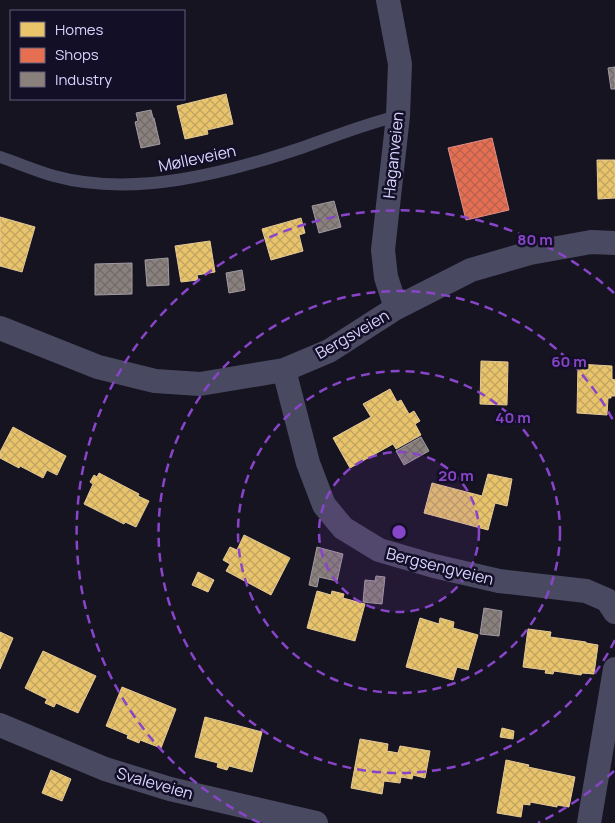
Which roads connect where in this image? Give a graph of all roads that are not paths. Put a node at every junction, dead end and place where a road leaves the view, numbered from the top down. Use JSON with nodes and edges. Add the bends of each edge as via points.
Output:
{"nodes":[{"id":1,"x":390,"y":8,"type":"edge"},
{"id":2,"x":398,"y":116,"type":"junction"},
{"id":3,"x":0,"y":157,"type":"edge"},
{"id":4,"x":615,"y":243,"type":"edge"},
{"id":5,"x":396,"y":308,"type":"junction"},
{"id":6,"x":0,"y":328,"type":"edge"},
{"id":7,"x":284,"y":370,"type":"junction"},
{"id":8,"x":615,"y":612,"type":"edge"},
{"id":9,"x":615,"y":669,"type":"edge"},
{"id":10,"x":0,"y":724,"type":"edge"},
{"id":11,"x":316,"y":823,"type":"edge"},
{"id":12,"x":589,"y":823,"type":"edge"}],
"edges":[{"from":1,"to":2,"type":"street","name":"Haganveien","via":[[400,64]]},
{"from":2,"to":3,"type":"lane","name":"Mølleveien","via":[[215,173],[155,184],[103,184],[54,176]]},
{"from":2,"to":5,"type":"street","name":"Haganveien","via":[[383,250],[386,277]]},
{"from":4,"to":5,"type":"street","name":"Bergsveien","via":[[591,242],[530,253],[472,270]]},
{"from":5,"to":7,"type":"street","name":"Bergsveien","via":[[329,351]]},
{"from":6,"to":7,"type":"street","name":"Bergsveien","via":[[98,367],[155,381],[200,384]]},
{"from":7,"to":8,"type":"street","name":"Bergsengveien","via":[[308,463],[324,505],[343,528],[379,550],[434,566],[499,580],[586,591],[607,600]]},
{"from":9,"to":12,"type":"street"},
{"from":10,"to":11,"type":"street","name":"Svaleveien","via":[[106,769],[161,786]]}]}
